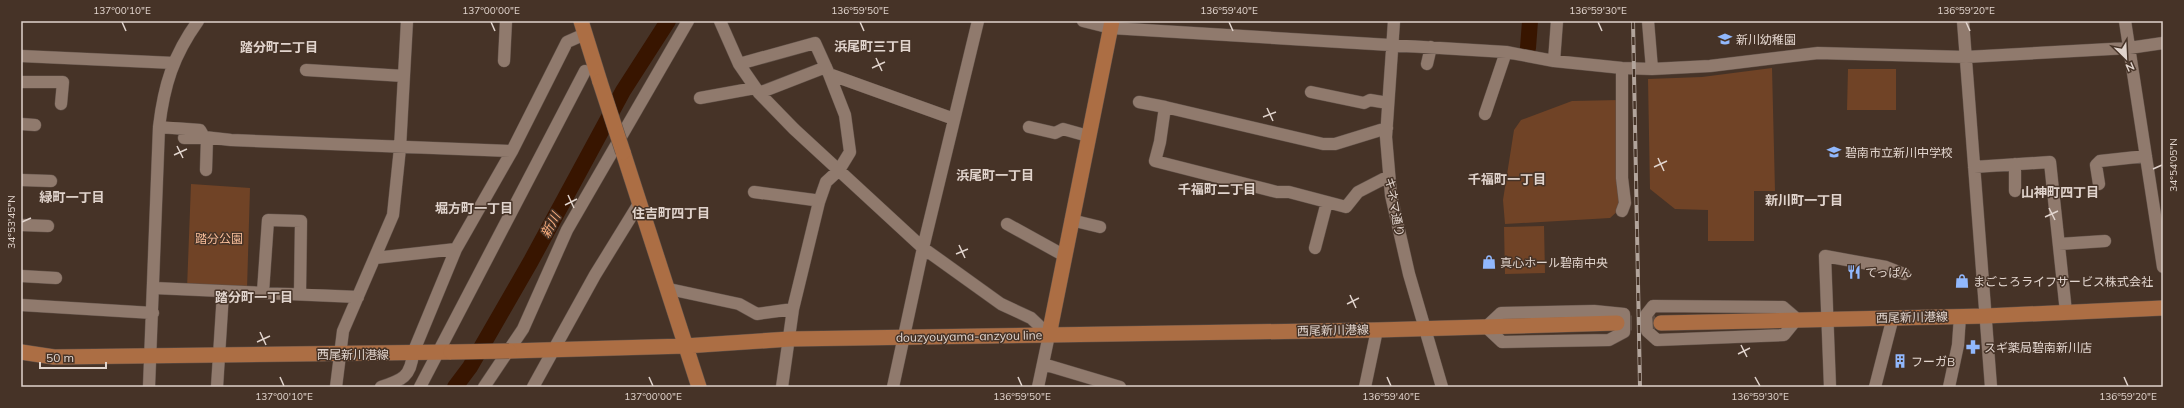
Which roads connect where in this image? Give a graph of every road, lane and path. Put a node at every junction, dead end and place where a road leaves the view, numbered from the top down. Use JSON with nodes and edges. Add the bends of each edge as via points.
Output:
{"nodes":[{"id":1,"x":198,"y":21,"type":"edge"},
{"id":2,"x":407,"y":21,"type":"edge"},
{"id":3,"x":506,"y":21,"type":"edge"},
{"id":4,"x":688,"y":21,"type":"edge"},
{"id":5,"x":720,"y":21,"type":"edge"},
{"id":6,"x":978,"y":21,"type":"edge"},
{"id":7,"x":1083,"y":21,"type":"edge"},
{"id":8,"x":1394,"y":21,"type":"edge"},
{"id":9,"x":1557,"y":21,"type":"edge"},
{"id":10,"x":1648,"y":21,"type":"edge"},
{"id":11,"x":1963,"y":21,"type":"edge"},
{"id":12,"x":2125,"y":21,"type":"edge"},
{"id":13,"x":1111,"y":25,"type":"edge"},
{"id":14,"x":583,"y":27,"type":"edge"},
{"id":15,"x":2163,"y":43,"type":"edge"},
{"id":16,"x":1392,"y":45,"type":"junction"},
{"id":17,"x":1431,"y":48,"type":"junction"},
{"id":18,"x":2129,"y":48,"type":"junction"},
{"id":19,"x":1506,"y":52,"type":"junction"},
{"id":20,"x":21,"y":56,"type":"edge"},
{"id":21,"x":1966,"y":58,"type":"junction"},
{"id":22,"x":504,"y":61,"type":"dead end"},
{"id":23,"x":1554,"y":61,"type":"junction"},
{"id":24,"x":174,"y":63,"type":"junction"},
{"id":25,"x":739,"y":64,"type":"junction"},
{"id":26,"x":1427,"y":64,"type":"dead end"},
{"id":27,"x":1622,"y":68,"type":"junction"},
{"id":28,"x":1652,"y":69,"type":"junction"},
{"id":29,"x":306,"y":70,"type":"dead end"},
{"id":30,"x":828,"y":70,"type":"junction"},
{"id":31,"x":585,"y":71,"type":"dead end"},
{"id":32,"x":404,"y":76,"type":"junction"},
{"id":33,"x":21,"y":82,"type":"edge"},
{"id":34,"x":757,"y":91,"type":"junction"},
{"id":35,"x":1311,"y":92,"type":"dead end"},
{"id":36,"x":700,"y":98,"type":"dead end"},
{"id":37,"x":1139,"y":102,"type":"dead end"},
{"id":38,"x":1388,"y":103,"type":"junction"},
{"id":39,"x":61,"y":104,"type":"dead end"},
{"id":40,"x":1165,"y":108,"type":"junction"},
{"id":41,"x":1485,"y":114,"type":"dead end"},
{"id":42,"x":954,"y":119,"type":"junction"},
{"id":43,"x":21,"y":124,"type":"edge"},
{"id":44,"x":35,"y":125,"type":"dead end"},
{"id":45,"x":159,"y":127,"type":"junction"},
{"id":46,"x":1029,"y":127,"type":"dead end"},
{"id":47,"x":1387,"y":128,"type":"junction"},
{"id":48,"x":1088,"y":136,"type":"junction"},
{"id":49,"x":184,"y":138,"type":"dead end"},
{"id":50,"x":207,"y":138,"type":"junction"},
{"id":51,"x":400,"y":148,"type":"junction"},
{"id":52,"x":512,"y":151,"type":"junction"},
{"id":53,"x":2146,"y":156,"type":"junction"},
{"id":54,"x":2015,"y":164,"type":"junction"},
{"id":55,"x":1974,"y":166,"type":"junction"},
{"id":56,"x":206,"y":170,"type":"dead end"},
{"id":57,"x":838,"y":170,"type":"junction"},
{"id":58,"x":1390,"y":176,"type":"junction"},
{"id":59,"x":21,"y":180,"type":"edge"},
{"id":60,"x":51,"y":181,"type":"dead end"},
{"id":61,"x":2099,"y":184,"type":"dead end"},
{"id":62,"x":2015,"y":191,"type":"dead end"},
{"id":63,"x":754,"y":192,"type":"dead end"},
{"id":64,"x":640,"y":202,"type":"junction"},
{"id":65,"x":819,"y":202,"type":"junction"},
{"id":66,"x":1327,"y":202,"type":"junction"},
{"id":67,"x":1622,"y":211,"type":"dead end"},
{"id":68,"x":1071,"y":220,"type":"junction"},
{"id":69,"x":1007,"y":224,"type":"dead end"},
{"id":70,"x":21,"y":225,"type":"edge"},
{"id":71,"x":48,"y":226,"type":"dead end"},
{"id":72,"x":1100,"y":227,"type":"dead end"},
{"id":73,"x":2106,"y":241,"type":"dead end"},
{"id":74,"x":2059,"y":244,"type":"junction"},
{"id":75,"x":923,"y":248,"type":"junction"},
{"id":76,"x":1315,"y":248,"type":"dead end"},
{"id":77,"x":456,"y":249,"type":"junction"},
{"id":78,"x":1065,"y":256,"type":"junction"},
{"id":79,"x":375,"y":258,"type":"junction"},
{"id":80,"x":2163,"y":267,"type":"edge"},
{"id":81,"x":1904,"y":274,"type":"dead end"},
{"id":82,"x":21,"y":276,"type":"edge"},
{"id":83,"x":56,"y":278,"type":"dead end"},
{"id":84,"x":154,"y":288,"type":"junction"},
{"id":85,"x":669,"y":289,"type":"junction"},
{"id":86,"x":263,"y":292,"type":"junction"},
{"id":87,"x":223,"y":293,"type":"dead end"},
{"id":88,"x":300,"y":294,"type":"junction"},
{"id":89,"x":358,"y":297,"type":"junction"},
{"id":90,"x":21,"y":305,"type":"edge"},
{"id":91,"x":2163,"y":308,"type":"edge"},
{"id":92,"x":793,"y":309,"type":"junction"},
{"id":93,"x":2066,"y":312,"type":"junction"},
{"id":94,"x":153,"y":313,"type":"junction"},
{"id":95,"x":1960,"y":316,"type":"junction"},
{"id":96,"x":1986,"y":316,"type":"junction"},
{"id":97,"x":1893,"y":317,"type":"junction"},
{"id":98,"x":1828,"y":318,"type":"junction"},
{"id":99,"x":1797,"y":319,"type":"junction"},
{"id":100,"x":1617,"y":323,"type":"tunnel mouth"},
{"id":101,"x":1661,"y":323,"type":"tunnel mouth"},
{"id":102,"x":1486,"y":327,"type":"junction"},
{"id":103,"x":1426,"y":328,"type":"junction"},
{"id":104,"x":1377,"y":330,"type":"junction"},
{"id":105,"x":1049,"y":335,"type":"junction"},
{"id":106,"x":904,"y":337,"type":"junction"},
{"id":107,"x":790,"y":339,"type":"junction"},
{"id":108,"x":685,"y":346,"type":"junction"},
{"id":109,"x":553,"y":350,"type":"junction"},
{"id":110,"x":21,"y":352,"type":"edge"},
{"id":111,"x":414,"y":353,"type":"junction"},
{"id":112,"x":445,"y":353,"type":"junction"},
{"id":113,"x":219,"y":354,"type":"junction"},
{"id":114,"x":341,"y":354,"type":"junction"},
{"id":115,"x":151,"y":355,"type":"junction"},
{"id":116,"x":1043,"y":364,"type":"junction"},
{"id":117,"x":149,"y":387,"type":"edge"},
{"id":118,"x":217,"y":387,"type":"edge"},
{"id":119,"x":336,"y":387,"type":"edge"},
{"id":120,"x":381,"y":387,"type":"edge"},
{"id":121,"x":420,"y":387,"type":"edge"},
{"id":122,"x":484,"y":387,"type":"edge"},
{"id":123,"x":533,"y":387,"type":"edge"},
{"id":124,"x":699,"y":387,"type":"edge"},
{"id":125,"x":782,"y":387,"type":"edge"},
{"id":126,"x":893,"y":387,"type":"edge"},
{"id":127,"x":1038,"y":387,"type":"edge"},
{"id":128,"x":1120,"y":387,"type":"edge"},
{"id":129,"x":1365,"y":387,"type":"edge"},
{"id":130,"x":1442,"y":387,"type":"edge"},
{"id":131,"x":1830,"y":387,"type":"edge"},
{"id":132,"x":1875,"y":387,"type":"edge"},
{"id":133,"x":1949,"y":387,"type":"edge"},
{"id":134,"x":1991,"y":387,"type":"edge"}],
"edges":[{"from":1,"to":24,"type":"street"},
{"from":2,"to":32,"type":"street"},
{"from":3,"to":22,"type":"street"},
{"from":4,"to":122,"type":"street","via":[[567,230],[523,329]]},
{"from":5,"to":25,"type":"street"},
{"from":6,"to":42,"type":"street"},
{"from":7,"to":13,"type":"street"},
{"from":8,"to":16,"type":"street","name":"キネマ通り"},
{"from":9,"to":23,"type":"street"},
{"from":10,"to":28,"type":"street"},
{"from":11,"to":21,"type":"street"},
{"from":12,"to":18,"type":"street"},
{"from":13,"to":16,"type":"street"},
{"from":13,"to":48,"type":"main road","name":"douzyouyama-anzyou line"},
{"from":14,"to":52,"type":"street","via":[[567,42]]},
{"from":14,"to":64,"type":"main road","bridge":true},
{"from":15,"to":18,"type":"street"},
{"from":16,"to":17,"type":"street"},
{"from":16,"to":38,"type":"street","name":"キネマ通り"},
{"from":17,"to":19,"type":"street"},
{"from":17,"to":26,"type":"street"},
{"from":18,"to":21,"type":"street"},
{"from":18,"to":53,"type":"street"},
{"from":19,"to":23,"type":"street"},
{"from":19,"to":41,"type":"street"},
{"from":20,"to":24,"type":"street"},
{"from":21,"to":28,"type":"street","via":[[1818,53],[1710,66]]},
{"from":21,"to":55,"type":"street"},
{"from":23,"to":27,"type":"street"},
{"from":24,"to":45,"type":"street","via":[[167,80]]},
{"from":25,"to":30,"type":"street","via":[[815,43]]},
{"from":25,"to":34,"type":"street"},
{"from":27,"to":28,"type":"street"},
{"from":27,"to":67,"type":"street","via":[[1622,178],[1625,203]]},
{"from":29,"to":32,"type":"street"},
{"from":30,"to":34,"type":"street"},
{"from":30,"to":42,"type":"street"},
{"from":30,"to":57,"type":"street","via":[[845,115],[850,152]]},
{"from":31,"to":112,"type":"street"},
{"from":32,"to":51,"type":"street"},
{"from":33,"to":39,"type":"street","via":[[63,82]]},
{"from":34,"to":36,"type":"street"},
{"from":34,"to":57,"type":"street"},
{"from":35,"to":38,"type":"street","via":[[1364,103],[1370,100]]},
{"from":37,"to":40,"type":"street"},
{"from":38,"to":47,"type":"street","name":"キネマ通り"},
{"from":40,"to":47,"type":"street","via":[[1323,144],[1335,144]]},
{"from":40,"to":66,"type":"street","via":[[1155,162]]},
{"from":42,"to":75,"type":"street"},
{"from":43,"to":44,"type":"street"},
{"from":45,"to":50,"type":"street","via":[[200,130]]},
{"from":45,"to":84,"type":"street"},
{"from":46,"to":48,"type":"street","via":[[1055,133],[1063,129]]},
{"from":47,"to":58,"type":"street","name":"キネマ通り"},
{"from":48,"to":68,"type":"main road","name":"douzyouyama-anzyou line"},
{"from":49,"to":50,"type":"street"},
{"from":50,"to":51,"type":"street"},
{"from":50,"to":56,"type":"street"},
{"from":51,"to":52,"type":"street"},
{"from":51,"to":79,"type":"street","via":[[393,215]]},
{"from":52,"to":77,"type":"street"},
{"from":53,"to":61,"type":"street","via":[[2100,161],[2096,165]]},
{"from":53,"to":80,"type":"street"},
{"from":54,"to":55,"type":"street"},
{"from":54,"to":62,"type":"street"},
{"from":54,"to":74,"type":"street","via":[[2050,162]]},
{"from":55,"to":96,"type":"street"},
{"from":57,"to":65,"type":"street","via":[[826,182]]},
{"from":57,"to":75,"type":"street"},
{"from":58,"to":66,"type":"street","via":[[1358,192],[1346,207]]},
{"from":58,"to":103,"type":"street","name":"キネマ通り","via":[[1391,195],[1409,274]]},
{"from":59,"to":60,"type":"street"},
{"from":63,"to":65,"type":"street"},
{"from":64,"to":85,"type":"main road"},
{"from":64,"to":109,"type":"street","via":[[594,275]]},
{"from":65,"to":92,"type":"street"},
{"from":66,"to":76,"type":"street"},
{"from":68,"to":72,"type":"street"},
{"from":68,"to":78,"type":"main road","name":"douzyouyama-anzyou line"},
{"from":69,"to":78,"type":"street"},
{"from":70,"to":71,"type":"street"},
{"from":73,"to":74,"type":"street"},
{"from":74,"to":93,"type":"street"},
{"from":75,"to":105,"type":"street","via":[[1001,304],[1030,318]]},
{"from":75,"to":106,"type":"street"},
{"from":77,"to":79,"type":"street"},
{"from":77,"to":111,"type":"street"},
{"from":78,"to":105,"type":"main road","name":"douzyouyama-anzyou line"},
{"from":79,"to":89,"type":"street"},
{"from":81,"to":98,"type":"street","via":[[1886,267],[1825,256]]},
{"from":82,"to":83,"type":"street"},
{"from":84,"to":86,"type":"street"},
{"from":84,"to":94,"type":"street"},
{"from":85,"to":92,"type":"street","via":[[739,304],[757,314]]},
{"from":85,"to":108,"type":"main road"},
{"from":86,"to":88,"type":"street"},
{"from":86,"to":88,"type":"street","via":[[268,220],[301,221]]},
{"from":87,"to":113,"type":"street"},
{"from":88,"to":89,"type":"street"},
{"from":89,"to":114,"type":"street","via":[[343,331]]},
{"from":90,"to":94,"type":"street"},
{"from":91,"to":93,"type":"main road","name":"西尾新川港線"},
{"from":92,"to":107,"type":"street"},
{"from":93,"to":96,"type":"main road","name":"西尾新川港線"},
{"from":94,"to":115,"type":"street"},
{"from":95,"to":96,"type":"main road","name":"西尾新川港線"},
{"from":95,"to":97,"type":"main road","name":"西尾新川港線"},
{"from":95,"to":133,"type":"street","via":[[1958,345]]},
{"from":96,"to":134,"type":"street"},
{"from":97,"to":98,"type":"main road","name":"西尾新川港線"},
{"from":97,"to":132,"type":"street"},
{"from":98,"to":99,"type":"main road","name":"西尾新川港線"},
{"from":98,"to":131,"type":"street"},
{"from":99,"to":99,"type":"street","via":[[1784,335],[1657,340],[1647,331],[1646,314],[1653,306],[1783,307]]},
{"from":99,"to":101,"type":"main road","name":"西尾新川港線"},
{"from":100,"to":102,"type":"main road","name":"西尾新川港線"},
{"from":102,"to":102,"type":"street","via":[[1502,342],[1609,340],[1624,332],[1624,314],[1594,311],[1501,313]]},
{"from":102,"to":103,"type":"main road","name":"西尾新川港線"},
{"from":103,"to":104,"type":"main road","name":"西尾新川港線"},
{"from":103,"to":130,"type":"street","name":"キネマ通り"},
{"from":104,"to":105,"type":"main road","name":"西尾新川港線"},
{"from":104,"to":129,"type":"street"},
{"from":105,"to":106,"type":"main road","name":"douzyouyama-anzyou line"},
{"from":105,"to":116,"type":"street"},
{"from":106,"to":107,"type":"main road","name":"douzyouyama-anzyou line"},
{"from":106,"to":126,"type":"street"},
{"from":107,"to":108,"type":"main road","name":"douzyouyama-anzyou line"},
{"from":107,"to":125,"type":"street"},
{"from":108,"to":109,"type":"main road","name":"西尾新川港線"},
{"from":108,"to":124,"type":"main road"},
{"from":109,"to":112,"type":"main road","name":"西尾新川港線","bridge":true},
{"from":109,"to":123,"type":"street"},
{"from":110,"to":115,"type":"main road","name":"西尾新川港線","via":[[54,357]]},
{"from":111,"to":112,"type":"main road","name":"西尾新川港線"},
{"from":111,"to":114,"type":"main road","name":"西尾新川港線"},
{"from":111,"to":120,"type":"street","via":[[408,374]]},
{"from":112,"to":121,"type":"street"},
{"from":113,"to":114,"type":"main road","name":"西尾新川港線"},
{"from":113,"to":115,"type":"main road","name":"西尾新川港線"},
{"from":113,"to":118,"type":"street"},
{"from":114,"to":119,"type":"street"},
{"from":115,"to":117,"type":"street"},
{"from":116,"to":127,"type":"street"},
{"from":116,"to":128,"type":"street"}]}
